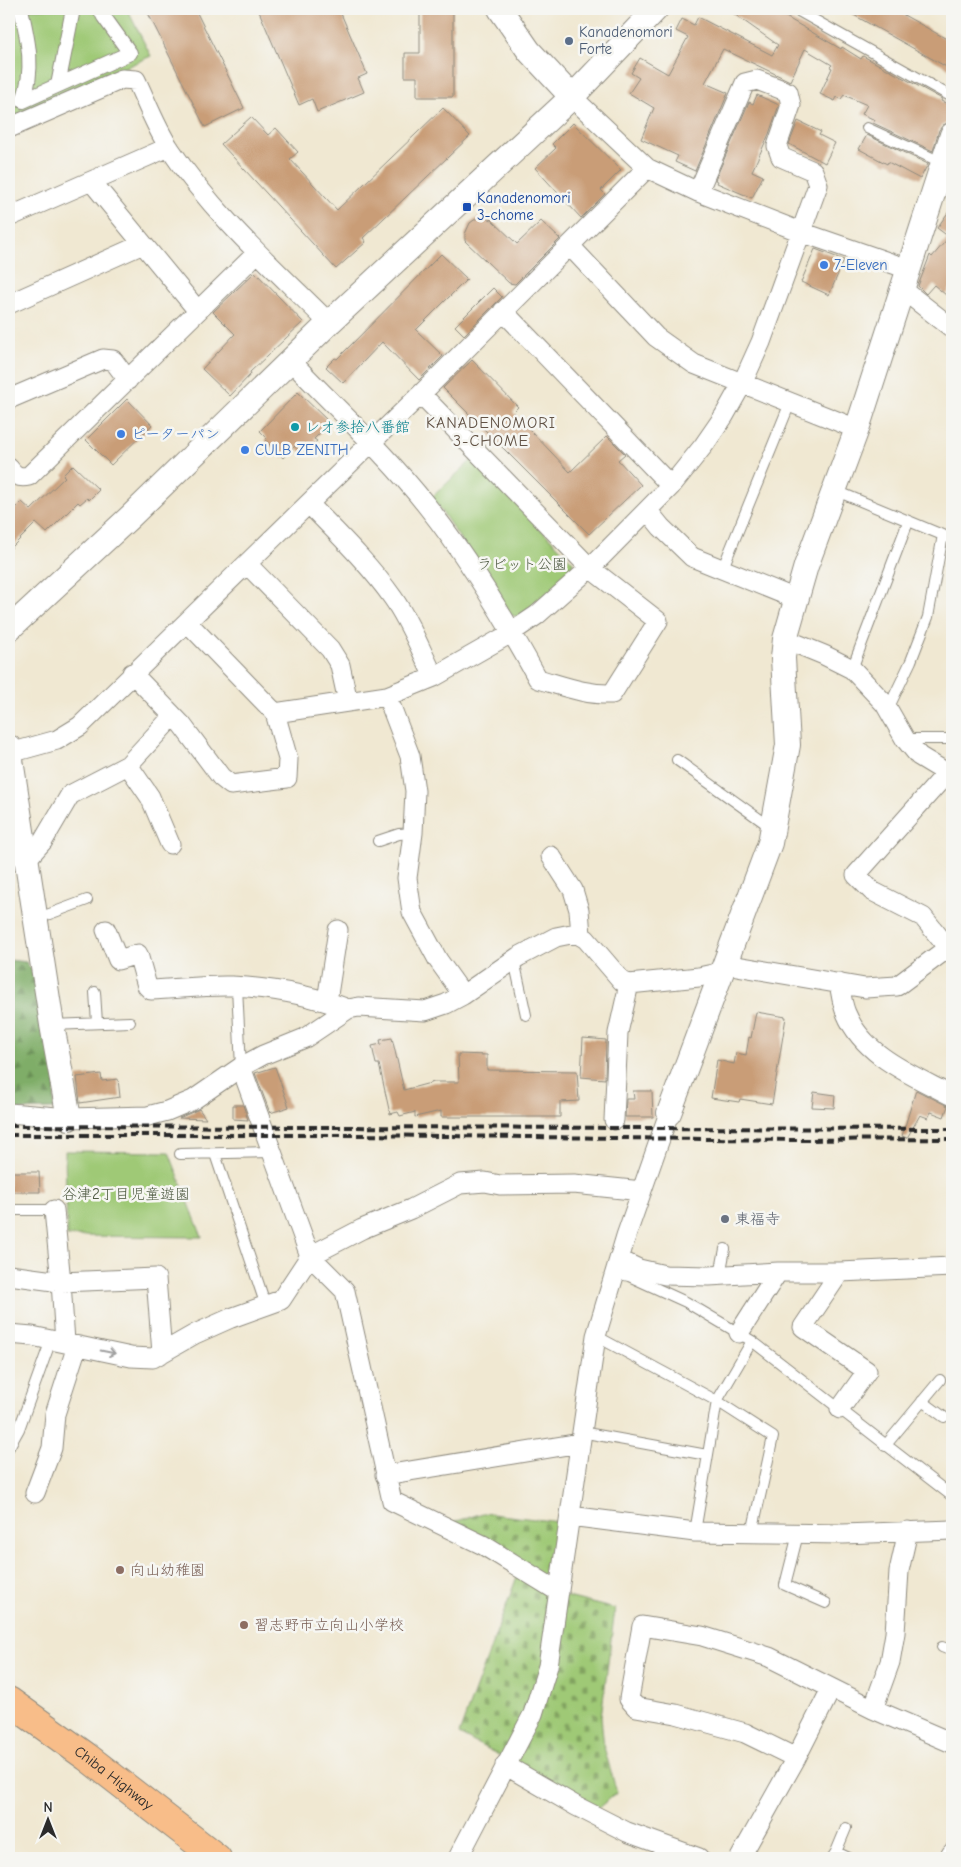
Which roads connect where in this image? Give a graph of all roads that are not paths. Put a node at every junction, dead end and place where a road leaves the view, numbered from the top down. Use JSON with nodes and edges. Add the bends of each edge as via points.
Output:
{"nodes":[{"id":1,"x":20,"y":9,"type":"edge"},
{"id":2,"x":74,"y":9,"type":"edge"},
{"id":3,"x":100,"y":9,"type":"edge"},
{"id":4,"x":500,"y":9,"type":"edge"},
{"id":5,"x":656,"y":9,"type":"edge"},
{"id":6,"x":795,"y":9,"type":"edge"},
{"id":7,"x":58,"y":85,"type":"junction"},
{"id":8,"x":572,"y":97,"type":"junction"},
{"id":9,"x":952,"y":97,"type":"edge"},
{"id":10,"x":9,"y":128,"type":"edge"},
{"id":11,"x":867,"y":128,"type":"dead end"},
{"id":12,"x":952,"y":135,"type":"edge"},
{"id":13,"x":169,"y":147,"type":"junction"},
{"id":14,"x":943,"y":163,"type":"junction"},
{"id":15,"x":647,"y":168,"type":"junction"},
{"id":16,"x":92,"y":182,"type":"junction"},
{"id":17,"x":698,"y":192,"type":"junction"},
{"id":18,"x":9,"y":217,"type":"edge"},
{"id":19,"x":801,"y":232,"type":"junction"},
{"id":20,"x":143,"y":244,"type":"junction"},
{"id":21,"x":570,"y":246,"type":"junction"},
{"id":22,"x":257,"y":254,"type":"junction"},
{"id":23,"x":905,"y":279,"type":"junction"},
{"id":24,"x":9,"y":304,"type":"edge"},
{"id":25,"x":198,"y":311,"type":"junction"},
{"id":26,"x":503,"y":311,"type":"junction"},
{"id":27,"x":329,"y":323,"type":"junction"},
{"id":28,"x":952,"y":328,"type":"edge"},
{"id":29,"x":291,"y":361,"type":"junction"},
{"id":30,"x":128,"y":380,"type":"junction"},
{"id":31,"x":742,"y":384,"type":"junction"},
{"id":32,"x":421,"y":394,"type":"junction"},
{"id":33,"x":9,"y":399,"type":"edge"},
{"id":34,"x":790,"y":403,"type":"junction"},
{"id":35,"x":857,"y":429,"type":"junction"},
{"id":36,"x":371,"y":442,"type":"junction"},
{"id":37,"x":9,"y":468,"type":"edge"},
{"id":38,"x":671,"y":486,"type":"junction"},
{"id":39,"x":834,"y":490,"type":"junction"},
{"id":40,"x":309,"y":504,"type":"junction"},
{"id":41,"x":648,"y":511,"type":"junction"},
{"id":42,"x":908,"y":522,"type":"junction"},
{"id":43,"x":948,"y":537,"type":"edge"},
{"id":44,"x":247,"y":564,"type":"junction"},
{"id":45,"x":590,"y":568,"type":"junction"},
{"id":46,"x":722,"y":570,"type":"junction"},
{"id":47,"x":796,"y":599,"type":"junction"},
{"id":48,"x":187,"y":622,"type":"junction"},
{"id":49,"x":9,"y":630,"type":"edge"},
{"id":50,"x":512,"y":632,"type":"junction"},
{"id":51,"x":785,"y":639,"type":"junction"},
{"id":52,"x":852,"y":669,"type":"junction"},
{"id":53,"x":132,"y":673,"type":"junction"},
{"id":54,"x":434,"y":677,"type":"junction"},
{"id":55,"x":388,"y":696,"type":"junction"},
{"id":56,"x":348,"y":702,"type":"junction"},
{"id":57,"x":888,"y":709,"type":"junction"},
{"id":58,"x":275,"y":713,"type":"junction"},
{"id":59,"x":173,"y":716,"type":"junction"},
{"id":60,"x":905,"y":739,"type":"junction"},
{"id":61,"x":952,"y":739,"type":"edge"},
{"id":62,"x":9,"y":750,"type":"edge"},
{"id":63,"x":677,"y":760,"type":"dead end"},
{"id":64,"x":128,"y":765,"type":"junction"},
{"id":65,"x":950,"y":775,"type":"edge"},
{"id":66,"x":773,"y":828,"type":"junction"},
{"id":67,"x":413,"y":833,"type":"junction"},
{"id":68,"x":378,"y":842,"type":"dead end"},
{"id":69,"x":170,"y":844,"type":"dead end"},
{"id":70,"x":550,"y":856,"type":"dead end"},
{"id":71,"x":26,"y":860,"type":"junction"},
{"id":72,"x":87,"y":900,"type":"dead end"},
{"id":73,"x":36,"y":919,"type":"junction"},
{"id":74,"x":106,"y":930,"type":"dead end"},
{"id":75,"x":338,"y":930,"type":"dead end"},
{"id":76,"x":581,"y":935,"type":"junction"},
{"id":77,"x":950,"y":947,"type":"edge"},
{"id":78,"x":514,"y":960,"type":"junction"},
{"id":79,"x":723,"y":968,"type":"junction"},
{"id":80,"x":629,"y":984,"type":"junction"},
{"id":81,"x":839,"y":984,"type":"junction"},
{"id":82,"x":237,"y":987,"type":"junction"},
{"id":83,"x":95,"y":992,"type":"dead end"},
{"id":84,"x":463,"y":995,"type":"junction"},
{"id":85,"x":327,"y":1001,"type":"junction"},
{"id":86,"x":348,"y":1009,"type":"junction"},
{"id":87,"x":526,"y":1015,"type":"dead end"},
{"id":88,"x":130,"y":1022,"type":"dead end"},
{"id":89,"x":97,"y":1023,"type":"junction"},
{"id":90,"x":52,"y":1025,"type":"junction"},
{"id":91,"x":241,"y":1067,"type":"junction"},
{"id":92,"x":952,"y":1096,"type":"edge"},
{"id":93,"x":9,"y":1113,"type":"edge"},
{"id":94,"x":669,"y":1113,"type":"joint"},
{"id":95,"x":69,"y":1118,"type":"junction"},
{"id":96,"x":614,"y":1120,"type":"dead end"},
{"id":97,"x":273,"y":1152,"type":"junction"},
{"id":98,"x":180,"y":1154,"type":"dead end"},
{"id":99,"x":215,"y":1154,"type":"junction"},
{"id":100,"x":642,"y":1191,"type":"junction"},
{"id":101,"x":9,"y":1210,"type":"edge"},
{"id":102,"x":54,"y":1210,"type":"joint"},
{"id":103,"x":725,"y":1249,"type":"dead end"},
{"id":104,"x":310,"y":1256,"type":"junction"},
{"id":105,"x":617,"y":1266,"type":"junction"},
{"id":106,"x":952,"y":1267,"type":"edge"},
{"id":107,"x":778,"y":1272,"type":"junction"},
{"id":108,"x":840,"y":1272,"type":"junction"},
{"id":109,"x":9,"y":1275,"type":"edge"},
{"id":110,"x":720,"y":1275,"type":"junction"},
{"id":111,"x":61,"y":1282,"type":"junction"},
{"id":112,"x":266,"y":1306,"type":"junction"},
{"id":113,"x":9,"y":1334,"type":"edge"},
{"id":114,"x":596,"y":1336,"type":"junction"},
{"id":115,"x":746,"y":1337,"type":"junction"},
{"id":116,"x":64,"y":1343,"type":"junction"},
{"id":117,"x":162,"y":1353,"type":"junction"},
{"id":118,"x":940,"y":1380,"type":"dead end"},
{"id":119,"x":716,"y":1401,"type":"junction"},
{"id":120,"x":922,"y":1401,"type":"junction"},
{"id":121,"x":840,"y":1409,"type":"junction"},
{"id":122,"x":944,"y":1417,"type":"dead end"},
{"id":123,"x":580,"y":1437,"type":"junction"},
{"id":124,"x":885,"y":1446,"type":"junction"},
{"id":125,"x":9,"y":1447,"type":"edge"},
{"id":126,"x":707,"y":1455,"type":"junction"},
{"id":127,"x":385,"y":1475,"type":"junction"},
{"id":128,"x":35,"y":1494,"type":"dead end"},
{"id":129,"x":952,"y":1496,"type":"edge"},
{"id":130,"x":570,"y":1516,"type":"junction"},
{"id":131,"x":952,"y":1530,"type":"edge"},
{"id":132,"x":908,"y":1531,"type":"junction"},
{"id":133,"x":695,"y":1532,"type":"junction"},
{"id":134,"x":752,"y":1533,"type":"junction"},
{"id":135,"x":798,"y":1534,"type":"junction"},
{"id":136,"x":559,"y":1592,"type":"junction"},
{"id":137,"x":826,"y":1603,"type":"dead end"},
{"id":138,"x":942,"y":1647,"type":"dead end"},
{"id":139,"x":952,"y":1652,"type":"edge"},
{"id":140,"x":831,"y":1689,"type":"junction"},
{"id":141,"x":9,"y":1701,"type":"edge"},
{"id":142,"x":873,"y":1709,"type":"junction"},
{"id":143,"x":952,"y":1743,"type":"edge"},
{"id":144,"x":796,"y":1758,"type":"junction"},
{"id":145,"x":506,"y":1765,"type":"junction"},
{"id":146,"x":846,"y":1828,"type":"dead end"},
{"id":147,"x":952,"y":1853,"type":"edge"},
{"id":148,"x":834,"y":1855,"type":"edge"},
{"id":149,"x":460,"y":1857,"type":"edge"},
{"id":150,"x":216,"y":1858,"type":"edge"},
{"id":151,"x":699,"y":1858,"type":"edge"},
{"id":152,"x":740,"y":1858,"type":"edge"},
{"id":153,"x":848,"y":1858,"type":"edge"},
{"id":154,"x":949,"y":1858,"type":"edge"}],
"edges":[{"from":1,"to":7,"type":"street","via":[[27,29],[30,65],[28,90],[23,101]]},
{"from":2,"to":7,"type":"street"},
{"from":3,"to":7,"type":"street","via":[[130,53]]},
{"from":4,"to":8,"type":"street","via":[[529,51]]},
{"from":5,"to":8,"type":"street"},
{"from":6,"to":9,"type":"lane"},
{"from":8,"to":15,"type":"street"},
{"from":8,"to":27,"type":"street"},
{"from":10,"to":13,"type":"street","via":[[122,79],[136,80]]},
{"from":11,"to":14,"type":"lane"},
{"from":12,"to":14,"type":"street"},
{"from":13,"to":16,"type":"street"},
{"from":13,"to":22,"type":"street","via":[[208,201]]},
{"from":14,"to":23,"type":"street"},
{"from":15,"to":17,"type":"street"},
{"from":15,"to":21,"type":"street"},
{"from":16,"to":18,"type":"street"},
{"from":16,"to":20,"type":"street"},
{"from":17,"to":19,"type":"street"},
{"from":17,"to":19,"type":"street","via":[[745,83],[758,80],[788,92],[791,105],[777,146],[781,157],[813,171],[818,185]]},
{"from":19,"to":23,"type":"street"},
{"from":19,"to":31,"type":"street","via":[[761,342]]},
{"from":20,"to":24,"type":"street"},
{"from":20,"to":25,"type":"street"},
{"from":21,"to":26,"type":"street"},
{"from":21,"to":31,"type":"street","via":[[656,337],[694,364]]},
{"from":22,"to":25,"type":"street"},
{"from":22,"to":27,"type":"street"},
{"from":23,"to":28,"type":"street"},
{"from":23,"to":35,"type":"street"},
{"from":25,"to":30,"type":"street"},
{"from":26,"to":32,"type":"street"},
{"from":26,"to":38,"type":"street"},
{"from":27,"to":29,"type":"street"},
{"from":29,"to":36,"type":"street"},
{"from":29,"to":49,"type":"street"},
{"from":30,"to":33,"type":"street","via":[[113,360],[103,358]]},
{"from":30,"to":37,"type":"street","via":[[29,476],[15,476]]},
{"from":31,"to":34,"type":"street"},
{"from":31,"to":38,"type":"street","via":[[704,445]]},
{"from":32,"to":36,"type":"street"},
{"from":32,"to":45,"type":"street"},
{"from":34,"to":35,"type":"street"},
{"from":34,"to":46,"type":"lane"},
{"from":35,"to":39,"type":"street"},
{"from":36,"to":40,"type":"street"},
{"from":36,"to":50,"type":"street","via":[[428,506],[468,561]]},
{"from":38,"to":41,"type":"street"},
{"from":39,"to":42,"type":"lane"},
{"from":39,"to":47,"type":"street"},
{"from":40,"to":44,"type":"street"},
{"from":40,"to":54,"type":"street","via":[[394,600]]},
{"from":41,"to":45,"type":"street"},
{"from":41,"to":46,"type":"street","via":[[692,557]]},
{"from":42,"to":43,"type":"lane"},
{"from":42,"to":52,"type":"lane"},
{"from":43,"to":57,"type":"lane","via":[[928,617]]},
{"from":44,"to":48,"type":"street"},
{"from":44,"to":56,"type":"street","via":[[330,649],[340,665]]},
{"from":45,"to":50,"type":"street","via":[[537,615]]},
{"from":45,"to":50,"type":"street","via":[[658,621],[612,694],[584,692],[538,679]]},
{"from":46,"to":47,"type":"street"},
{"from":47,"to":51,"type":"street"},
{"from":48,"to":53,"type":"street"},
{"from":48,"to":58,"type":"street"},
{"from":50,"to":54,"type":"street"},
{"from":51,"to":52,"type":"street"},
{"from":51,"to":66,"type":"street","via":[[783,658],[788,745]]},
{"from":52,"to":57,"type":"street"},
{"from":53,"to":59,"type":"street"},
{"from":53,"to":62,"type":"street","via":[[80,726],[57,740]]},
{"from":54,"to":55,"type":"street"},
{"from":55,"to":56,"type":"street"},
{"from":55,"to":67,"type":"street","via":[[413,770]]},
{"from":56,"to":58,"type":"street"},
{"from":57,"to":60,"type":"street"},
{"from":58,"to":59,"type":"street","via":[[288,759],[288,778],[231,785],[221,777]]},
{"from":59,"to":64,"type":"street"},
{"from":60,"to":61,"type":"lane"},
{"from":60,"to":65,"type":"street","via":[[918,756]]},
{"from":62,"to":71,"type":"street"},
{"from":63,"to":66,"type":"lane"},
{"from":64,"to":69,"type":"street","via":[[150,797]]},
{"from":64,"to":71,"type":"street","via":[[70,795],[43,841]]},
{"from":65,"to":77,"type":"street","via":[[856,876],[872,891],[923,917]]},
{"from":66,"to":79,"type":"street"},
{"from":67,"to":68,"type":"lane","via":[[399,834]]},
{"from":67,"to":84,"type":"street","via":[[407,878],[412,912],[438,960]]},
{"from":70,"to":76,"type":"street","via":[[574,890]]},
{"from":71,"to":73,"type":"street"},
{"from":72,"to":73,"type":"lane"},
{"from":73,"to":90,"type":"street"},
{"from":74,"to":82,"type":"street","via":[[118,960],[138,954],[151,990]]},
{"from":75,"to":85,"type":"street"},
{"from":76,"to":78,"type":"street","via":[[576,932],[556,937]]},
{"from":76,"to":80,"type":"street","via":[[622,981]]},
{"from":77,"to":81,"type":"street","via":[[897,986],[865,988]]},
{"from":78,"to":84,"type":"street"},
{"from":78,"to":87,"type":"lane"},
{"from":79,"to":80,"type":"street","via":[[699,977]]},
{"from":79,"to":81,"type":"street"},
{"from":79,"to":94,"type":"street"},
{"from":80,"to":96,"type":"street","via":[[618,1033]]},
{"from":81,"to":92,"type":"street","via":[[852,1027],[871,1050]]},
{"from":82,"to":85,"type":"street","via":[[264,988]]},
{"from":82,"to":91,"type":"lane"},
{"from":83,"to":89,"type":"lane"},
{"from":84,"to":86,"type":"street","via":[[425,1011]]},
{"from":85,"to":86,"type":"street"},
{"from":86,"to":91,"type":"street","via":[[306,1038]]},
{"from":88,"to":89,"type":"lane"},
{"from":89,"to":90,"type":"lane"},
{"from":90,"to":95,"type":"street"},
{"from":91,"to":95,"type":"street","via":[[193,1100],[167,1111],[148,1116]]},
{"from":91,"to":97,"type":"street"},
{"from":93,"to":95,"type":"street"},
{"from":94,"to":100,"type":"street"},
{"from":97,"to":99,"type":"lane"},
{"from":97,"to":104,"type":"street"},
{"from":98,"to":99,"type":"lane"},
{"from":99,"to":112,"type":"lane"},
{"from":100,"to":104,"type":"street","via":[[574,1184],[460,1184]]},
{"from":100,"to":105,"type":"street"},
{"from":101,"to":102,"type":"lane"},
{"from":102,"to":111,"type":"street"},
{"from":103,"to":110,"type":"lane"},
{"from":104,"to":112,"type":"street","via":[[281,1300]]},
{"from":104,"to":127,"type":"street","via":[[346,1291]]},
{"from":105,"to":110,"type":"street","via":[[665,1275]]},
{"from":105,"to":114,"type":"street"},
{"from":105,"to":115,"type":"lane","via":[[629,1276],[686,1302]]},
{"from":106,"to":108,"type":"street"},
{"from":107,"to":108,"type":"street"},
{"from":107,"to":110,"type":"street"},
{"from":107,"to":115,"type":"street"},
{"from":108,"to":121,"type":"street","via":[[803,1326],[867,1371]]},
{"from":109,"to":111,"type":"street"},
{"from":111,"to":116,"type":"street"},
{"from":111,"to":117,"type":"street","via":[[156,1278]]},
{"from":112,"to":117,"type":"street","via":[[195,1334]]},
{"from":113,"to":116,"type":"street"},
{"from":114,"to":119,"type":"lane"},
{"from":114,"to":123,"type":"street"},
{"from":115,"to":119,"type":"lane"},
{"from":115,"to":121,"type":"lane"},
{"from":116,"to":117,"type":"street","one_way":true,"via":[[131,1357],[153,1358]]},
{"from":116,"to":125,"type":"lane"},
{"from":116,"to":128,"type":"street","via":[[52,1448]]},
{"from":118,"to":120,"type":"lane"},
{"from":119,"to":126,"type":"lane"},
{"from":119,"to":134,"type":"lane","via":[[773,1437]]},
{"from":120,"to":122,"type":"lane"},
{"from":120,"to":124,"type":"lane"},
{"from":121,"to":124,"type":"lane"},
{"from":123,"to":126,"type":"lane"},
{"from":123,"to":127,"type":"street"},
{"from":123,"to":130,"type":"street"},
{"from":124,"to":129,"type":"lane"},
{"from":126,"to":133,"type":"lane"},
{"from":127,"to":136,"type":"street","via":[[392,1501],[483,1546]]},
{"from":130,"to":133,"type":"street"},
{"from":130,"to":136,"type":"street"},
{"from":131,"to":132,"type":"street"},
{"from":132,"to":135,"type":"street"},
{"from":132,"to":142,"type":"street","via":[[899,1571],[890,1662]]},
{"from":133,"to":134,"type":"street"},
{"from":134,"to":135,"type":"street"},
{"from":135,"to":137,"type":"lane","via":[[785,1585]]},
{"from":136,"to":145,"type":"street","via":[[548,1666],[532,1714]]},
{"from":138,"to":139,"type":"lane"},
{"from":140,"to":142,"type":"street"},
{"from":140,"to":144,"type":"street"},
{"from":140,"to":144,"type":"street","via":[[769,1657],[702,1636],[642,1626],[629,1699],[636,1706],[745,1733]]},
{"from":141,"to":150,"type":"highway","name":"Chiba Highway"},
{"from":142,"to":143,"type":"street"},
{"from":144,"to":152,"type":"street"},
{"from":145,"to":149,"type":"street"},
{"from":145,"to":151,"type":"street","via":[[627,1832]]},
{"from":146,"to":148,"type":"lane"},
{"from":147,"to":154,"type":"street"},
{"from":148,"to":153,"type":"lane"}]}
